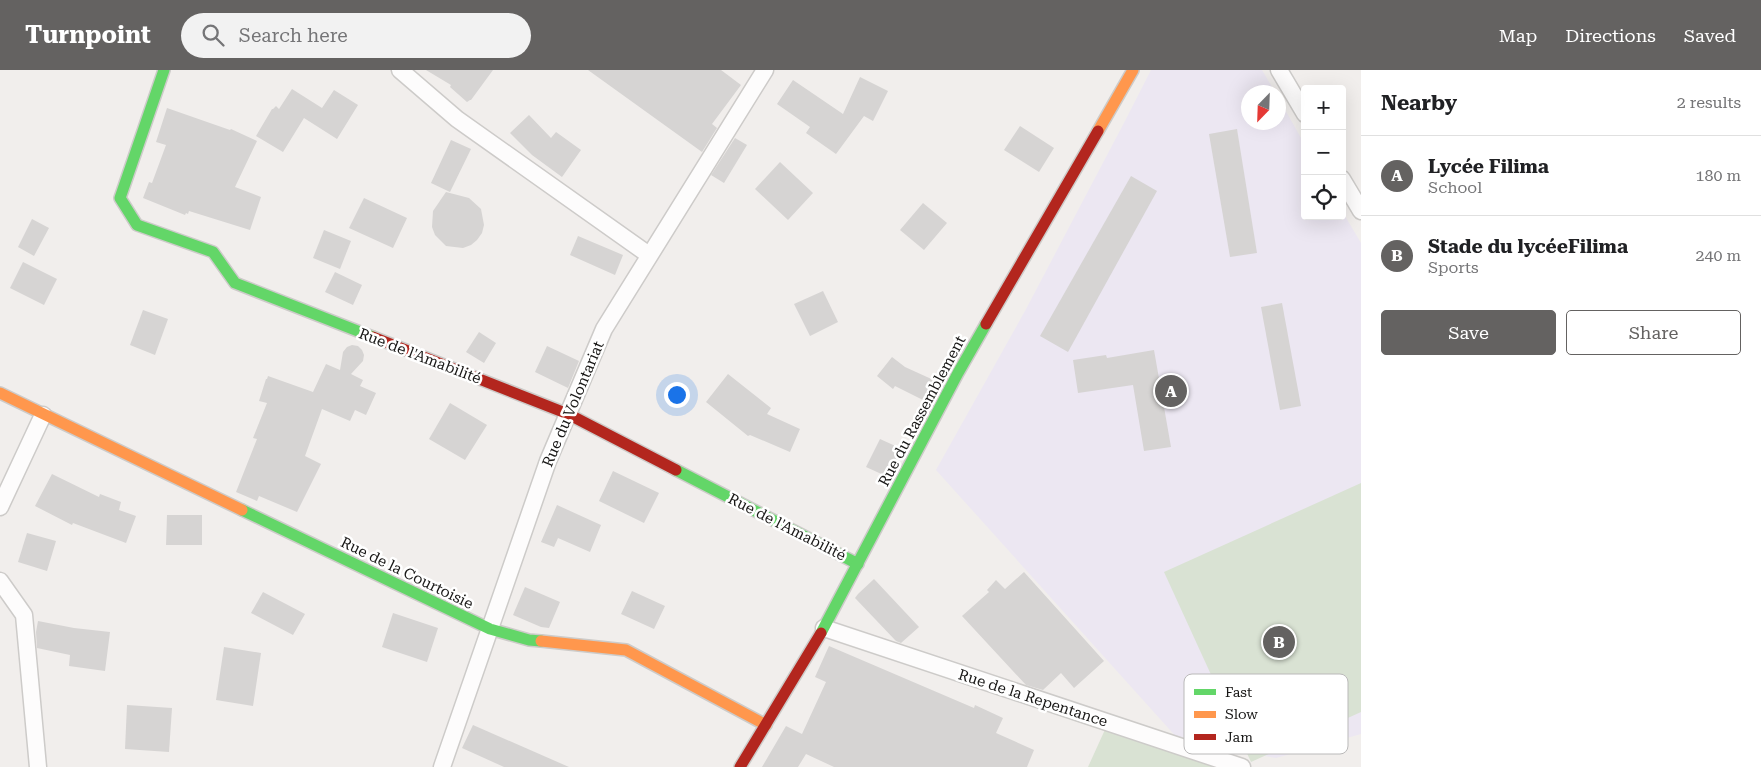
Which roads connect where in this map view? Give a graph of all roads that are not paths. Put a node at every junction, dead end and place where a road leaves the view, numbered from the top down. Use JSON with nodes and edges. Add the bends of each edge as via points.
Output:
{"nodes":[{"id":1,"x":164,"y":70,"type":"edge"},
{"id":2,"x":400,"y":70,"type":"edge"},
{"id":3,"x":765,"y":70,"type":"edge"},
{"id":4,"x":1133,"y":70,"type":"edge"},
{"id":5,"x":1279,"y":70,"type":"edge"},
{"id":6,"x":1301,"y":107,"type":"edge"},
{"id":7,"x":1346,"y":186,"type":"edge"},
{"id":8,"x":1361,"y":211,"type":"edge"},
{"id":9,"x":649,"y":255,"type":"junction"},
{"id":10,"x":0,"y":393,"type":"edge"},
{"id":11,"x":568,"y":414,"type":"junction"},
{"id":12,"x":43,"y":415,"type":"junction"},
{"id":13,"x":0,"y":507,"type":"edge"},
{"id":14,"x":858,"y":564,"type":"junction"},
{"id":15,"x":0,"y":581,"type":"edge"},
{"id":16,"x":824,"y":628,"type":"junction"},
{"id":17,"x":490,"y":629,"type":"junction"},
{"id":18,"x":766,"y":725,"type":"junction"},
{"id":19,"x":1184,"y":748,"type":"edge"},
{"id":20,"x":1203,"y":754,"type":"edge"},
{"id":21,"x":38,"y":767,"type":"edge"},
{"id":22,"x":442,"y":767,"type":"edge"},
{"id":23,"x":740,"y":767,"type":"edge"},
{"id":24,"x":1242,"y":767,"type":"edge"}],
"edges":[{"from":1,"to":11,"type":"street","name":"Rue de l'Amabilité","via":[[120,198],[138,225],[214,252],[235,283]]},
{"from":2,"to":9,"type":"street","via":[[457,120]]},
{"from":3,"to":9,"type":"street","name":"Rue du Volontariat"},
{"from":4,"to":14,"type":"street","name":"Rue du Rassemblement","via":[[958,373]]},
{"from":5,"to":6,"type":"street"},
{"from":7,"to":8,"type":"street"},
{"from":9,"to":11,"type":"street","name":"Rue du Volontariat","via":[[604,329]]},
{"from":10,"to":12,"type":"street","name":"Rue de la Courtoisie"},
{"from":11,"to":14,"type":"street","name":"Rue de l'Amabilité"},
{"from":11,"to":17,"type":"street","name":"Rue du Volontariat","via":[[548,461]]},
{"from":12,"to":13,"type":"street"},
{"from":12,"to":17,"type":"street","name":"Rue de la Courtoisie"},
{"from":14,"to":16,"type":"street","name":"Rue du Rassemblement"},
{"from":15,"to":21,"type":"street","via":[[24,614]]},
{"from":16,"to":18,"type":"street","name":"Rue du Rassemblement"},
{"from":16,"to":19,"type":"street","name":"Rue de la Repentance"},
{"from":17,"to":18,"type":"street","name":"Rue de la Courtoisie","via":[[529,640],[626,650]]},
{"from":17,"to":22,"type":"street","name":"Rue du Volontariat"},
{"from":18,"to":23,"type":"street","name":"Rue du Rassemblement"},
{"from":20,"to":24,"type":"street","name":"Rue de la Repentance"}]}
